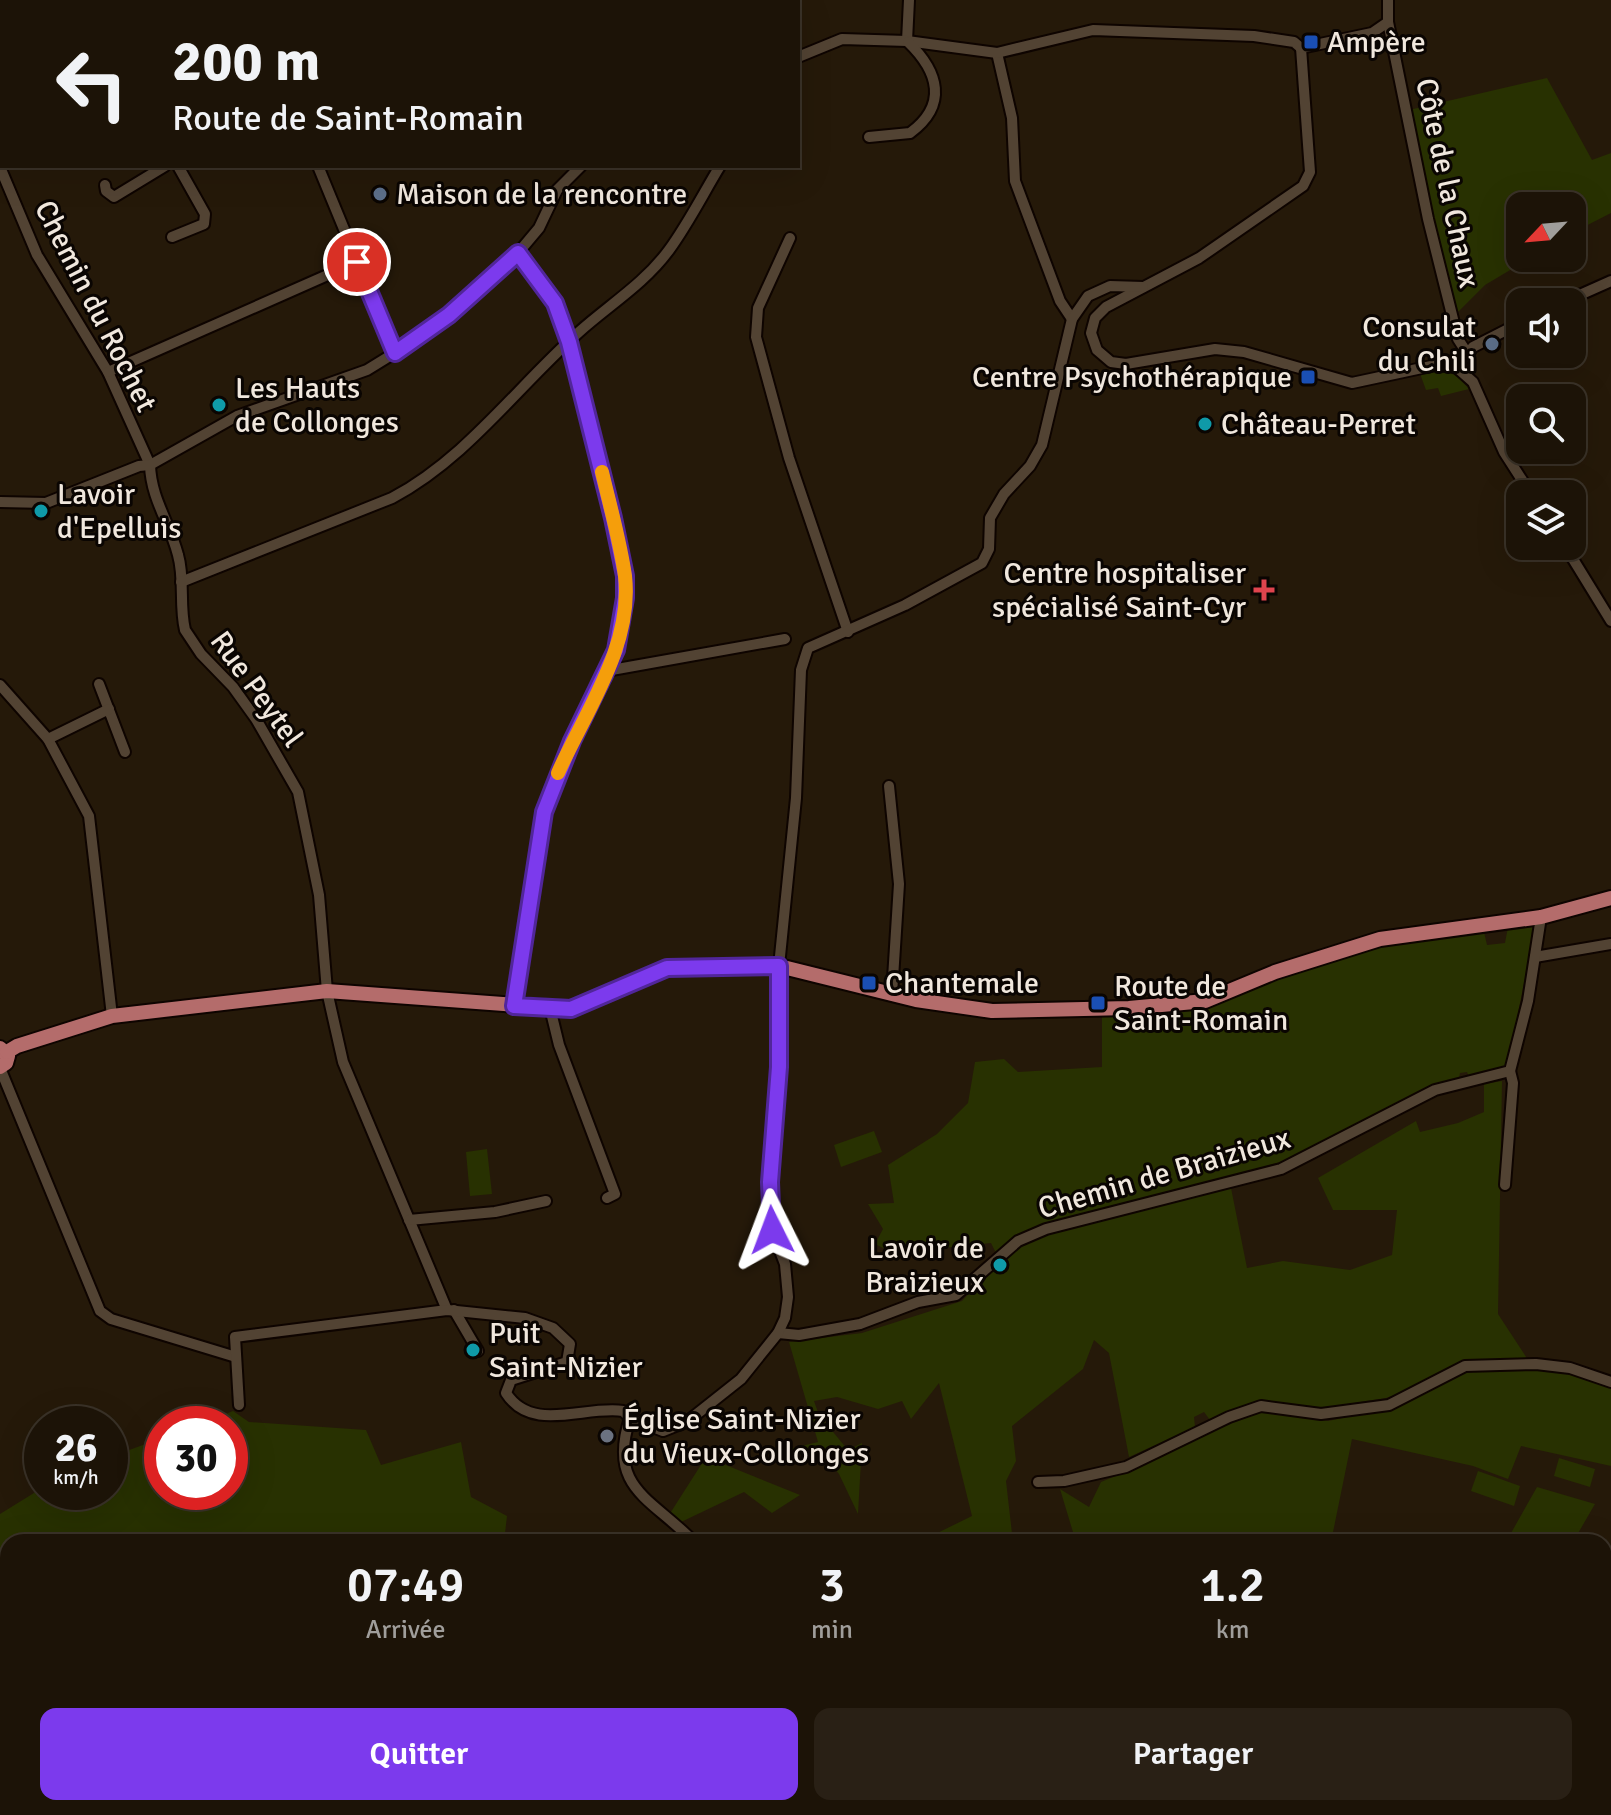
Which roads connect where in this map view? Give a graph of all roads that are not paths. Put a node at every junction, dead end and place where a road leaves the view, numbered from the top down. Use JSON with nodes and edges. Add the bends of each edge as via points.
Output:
{"nodes":[{"id":1,"x":909,"y":0,"type":"edge"},
{"id":2,"x":1388,"y":0,"type":"edge"},
{"id":3,"x":1388,"y":22,"type":"junction"},
{"id":4,"x":907,"y":41,"type":"junction"},
{"id":5,"x":1301,"y":48,"type":"junction"},
{"id":6,"x":997,"y":53,"type":"junction"},
{"id":7,"x":800,"y":56,"type":"edge"},
{"id":8,"x":869,"y":137,"type":"dead end"},
{"id":9,"x":0,"y":168,"type":"edge"},
{"id":10,"x":162,"y":168,"type":"edge"},
{"id":11,"x":179,"y":168,"type":"edge"},
{"id":12,"x":319,"y":168,"type":"edge"},
{"id":13,"x":579,"y":168,"type":"edge"},
{"id":14,"x":719,"y":168,"type":"edge"},
{"id":15,"x":105,"y":185,"type":"dead end"},
{"id":16,"x":172,"y":237,"type":"dead end"},
{"id":17,"x":790,"y":238,"type":"dead end"},
{"id":18,"x":518,"y":253,"type":"junction"},
{"id":19,"x":357,"y":262,"type":"junction"},
{"id":20,"x":1611,"y":281,"type":"edge"},
{"id":21,"x":1143,"y":287,"type":"junction"},
{"id":22,"x":1586,"y":292,"type":"edge"},
{"id":23,"x":1072,"y":319,"type":"junction"},
{"id":24,"x":1506,"y":331,"type":"edge"},
{"id":25,"x":569,"y":342,"type":"junction"},
{"id":26,"x":395,"y":353,"type":"junction"},
{"id":27,"x":1467,"y":353,"type":"junction"},
{"id":28,"x":1456,"y":367,"type":"junction"},
{"id":29,"x":108,"y":372,"type":"junction"},
{"id":30,"x":150,"y":465,"type":"junction"},
{"id":31,"x":1522,"y":480,"type":"edge"},
{"id":32,"x":0,"y":502,"type":"edge"},
{"id":33,"x":1574,"y":560,"type":"edge"},
{"id":34,"x":181,"y":582,"type":"junction"},
{"id":35,"x":1611,"y":621,"type":"edge"},
{"id":36,"x":848,"y":632,"type":"junction"},
{"id":37,"x":785,"y":639,"type":"dead end"},
{"id":38,"x":606,"y":671,"type":"junction"},
{"id":39,"x":99,"y":684,"type":"dead end"},
{"id":40,"x":1,"y":688,"type":"edge"},
{"id":41,"x":109,"y":709,"type":"junction"},
{"id":42,"x":48,"y":739,"type":"junction"},
{"id":43,"x":125,"y":752,"type":"dead end"},
{"id":44,"x":889,"y":786,"type":"dead end"},
{"id":45,"x":1611,"y":898,"type":"edge"},
{"id":46,"x":1541,"y":917,"type":"junction"},
{"id":47,"x":1611,"y":944,"type":"edge"},
{"id":48,"x":1535,"y":957,"type":"junction"},
{"id":49,"x":779,"y":966,"type":"junction"},
{"id":50,"x":327,"y":991,"type":"junction"},
{"id":51,"x":892,"y":994,"type":"junction"},
{"id":52,"x":514,"y":1006,"type":"junction"},
{"id":53,"x":550,"y":1008,"type":"junction"},
{"id":54,"x":112,"y":1016,"type":"junction"},
{"id":55,"x":3,"y":1050,"type":"edge"},
{"id":56,"x":0,"y":1067,"type":"edge"},
{"id":57,"x":1510,"y":1071,"type":"junction"},
{"id":58,"x":1505,"y":1185,"type":"dead end"},
{"id":59,"x":607,"y":1198,"type":"dead end"},
{"id":60,"x":546,"y":1201,"type":"dead end"},
{"id":61,"x":409,"y":1220,"type":"junction"},
{"id":62,"x":451,"y":1310,"type":"junction"},
{"id":63,"x":778,"y":1333,"type":"junction"},
{"id":64,"x":478,"y":1351,"type":"dead end"},
{"id":65,"x":236,"y":1357,"type":"junction"},
{"id":66,"x":1611,"y":1382,"type":"edge"},
{"id":67,"x":239,"y":1405,"type":"dead end"},
{"id":68,"x":630,"y":1418,"type":"junction"},
{"id":69,"x":1038,"y":1482,"type":"dead end"},
{"id":70,"x":685,"y":1534,"type":"edge"}],
"edges":[{"from":1,"to":4,"type":"street"},
{"from":2,"to":3,"type":"street","name":"Côte de la Chaux"},
{"from":3,"to":5,"type":"street","via":[[1372,33]]},
{"from":3,"to":27,"type":"street","name":"Côte de la Chaux","via":[[1428,219],[1458,339]]},
{"from":4,"to":6,"type":"street"},
{"from":4,"to":7,"type":"street","via":[[842,39]]},
{"from":4,"to":8,"type":"street","via":[[927,67],[937,96],[910,133]]},
{"from":5,"to":6,"type":"street","via":[[1294,42],[1254,36],[1093,30]]},
{"from":5,"to":21,"type":"street","via":[[1310,172],[1303,186],[1199,258]]},
{"from":6,"to":23,"type":"street","via":[[1012,118],[1015,181],[1060,301]]},
{"from":9,"to":29,"type":"street","name":"Chemin du Rochet","via":[[37,255]]},
{"from":10,"to":15,"type":"street","via":[[114,197]]},
{"from":11,"to":16,"type":"street","via":[[205,214],[204,224]]},
{"from":12,"to":19,"type":"street"},
{"from":13,"to":18,"type":"street","via":[[557,190],[539,228]]},
{"from":14,"to":25,"type":"street","via":[[669,250]]},
{"from":17,"to":36,"type":"street","via":[[758,308],[756,337],[789,458]]},
{"from":18,"to":25,"type":"street","via":[[555,303]]},
{"from":18,"to":26,"type":"street","via":[[449,315]]},
{"from":19,"to":26,"type":"street"},
{"from":19,"to":29,"type":"street"},
{"from":20,"to":22,"type":"street"},
{"from":21,"to":23,"type":"street","via":[[1110,286],[1088,296]]},
{"from":21,"to":28,"type":"street","via":[[1095,318],[1091,333],[1097,350],[1111,362],[1215,349],[1244,352],[1352,383],[1436,365]]},
{"from":23,"to":36,"type":"street","via":[[1042,445],[990,518],[989,549],[982,563]]},
{"from":24,"to":27,"type":"street"},
{"from":25,"to":34,"type":"street","via":[[457,455],[423,481]]},
{"from":25,"to":38,"type":"street","via":[[625,576],[622,627]]},
{"from":26,"to":30,"type":"street","via":[[367,370],[237,416]]},
{"from":27,"to":28,"type":"street"},
{"from":28,"to":31,"type":"street","via":[[1473,382]]},
{"from":29,"to":30,"type":"street","name":"Chemin du Rochet"},
{"from":30,"to":32,"type":"street","via":[[46,503]]},
{"from":30,"to":34,"type":"street","name":"Rue Peytel","via":[[153,493],[178,553]]},
{"from":33,"to":35,"type":"street"},
{"from":34,"to":50,"type":"street","name":"Rue Peytel","via":[[185,630],[256,719],[298,792],[319,895]]},
{"from":36,"to":49,"type":"street","via":[[808,648],[801,670],[796,798]]},
{"from":37,"to":38,"type":"street"},
{"from":38,"to":52,"type":"street","via":[[544,812]]},
{"from":39,"to":41,"type":"street"},
{"from":40,"to":42,"type":"street"},
{"from":41,"to":42,"type":"street"},
{"from":41,"to":43,"type":"street"},
{"from":42,"to":54,"type":"street","via":[[89,816]]},
{"from":44,"to":51,"type":"street","via":[[899,884]]},
{"from":45,"to":46,"type":"main road"},
{"from":46,"to":48,"type":"street"},
{"from":46,"to":51,"type":"main road","via":[[1380,939],[1205,1001],[992,1011]]},
{"from":47,"to":48,"type":"street"},
{"from":48,"to":57,"type":"street"},
{"from":49,"to":51,"type":"main road"},
{"from":49,"to":53,"type":"main road","via":[[667,968],[571,1009]]},
{"from":49,"to":63,"type":"street","via":[[779,1067],[770,1182],[772,1230],[785,1264],[788,1297]]},
{"from":50,"to":52,"type":"main road"},
{"from":50,"to":54,"type":"main road"},
{"from":50,"to":61,"type":"street","name":"Rue Peytel","via":[[343,1062]]},
{"from":52,"to":53,"type":"main road"},
{"from":53,"to":59,"type":"street","via":[[615,1194]]},
{"from":54,"to":55,"type":"main road"},
{"from":55,"to":56,"type":"main road","via":[[6,1063]]},
{"from":56,"to":65,"type":"street","via":[[100,1311],[111,1319]]},
{"from":57,"to":58,"type":"street"},
{"from":57,"to":63,"type":"street","name":"Chemin de Braizieux","via":[[1435,1090],[1281,1169],[1046,1229],[1018,1241],[956,1295],[918,1302],[860,1324],[799,1335]]},
{"from":60,"to":61,"type":"street"},
{"from":61,"to":62,"type":"street","name":"Rue Peytel"},
{"from":62,"to":64,"type":"street","name":"Rue Peytel"},
{"from":62,"to":65,"type":"street","via":[[235,1337]]},
{"from":62,"to":68,"type":"street","via":[[525,1318],[553,1328],[570,1344],[567,1362],[511,1380],[506,1393],[513,1403],[532,1414],[608,1408]]},
{"from":63,"to":68,"type":"street","via":[[741,1379],[688,1421],[663,1431]]},
{"from":65,"to":67,"type":"street"},
{"from":66,"to":69,"type":"street","via":[[1547,1365],[1465,1366],[1389,1405],[1321,1414],[1261,1406],[1126,1467]]},
{"from":68,"to":70,"type":"street","via":[[621,1453],[624,1470],[643,1498]]}]}
